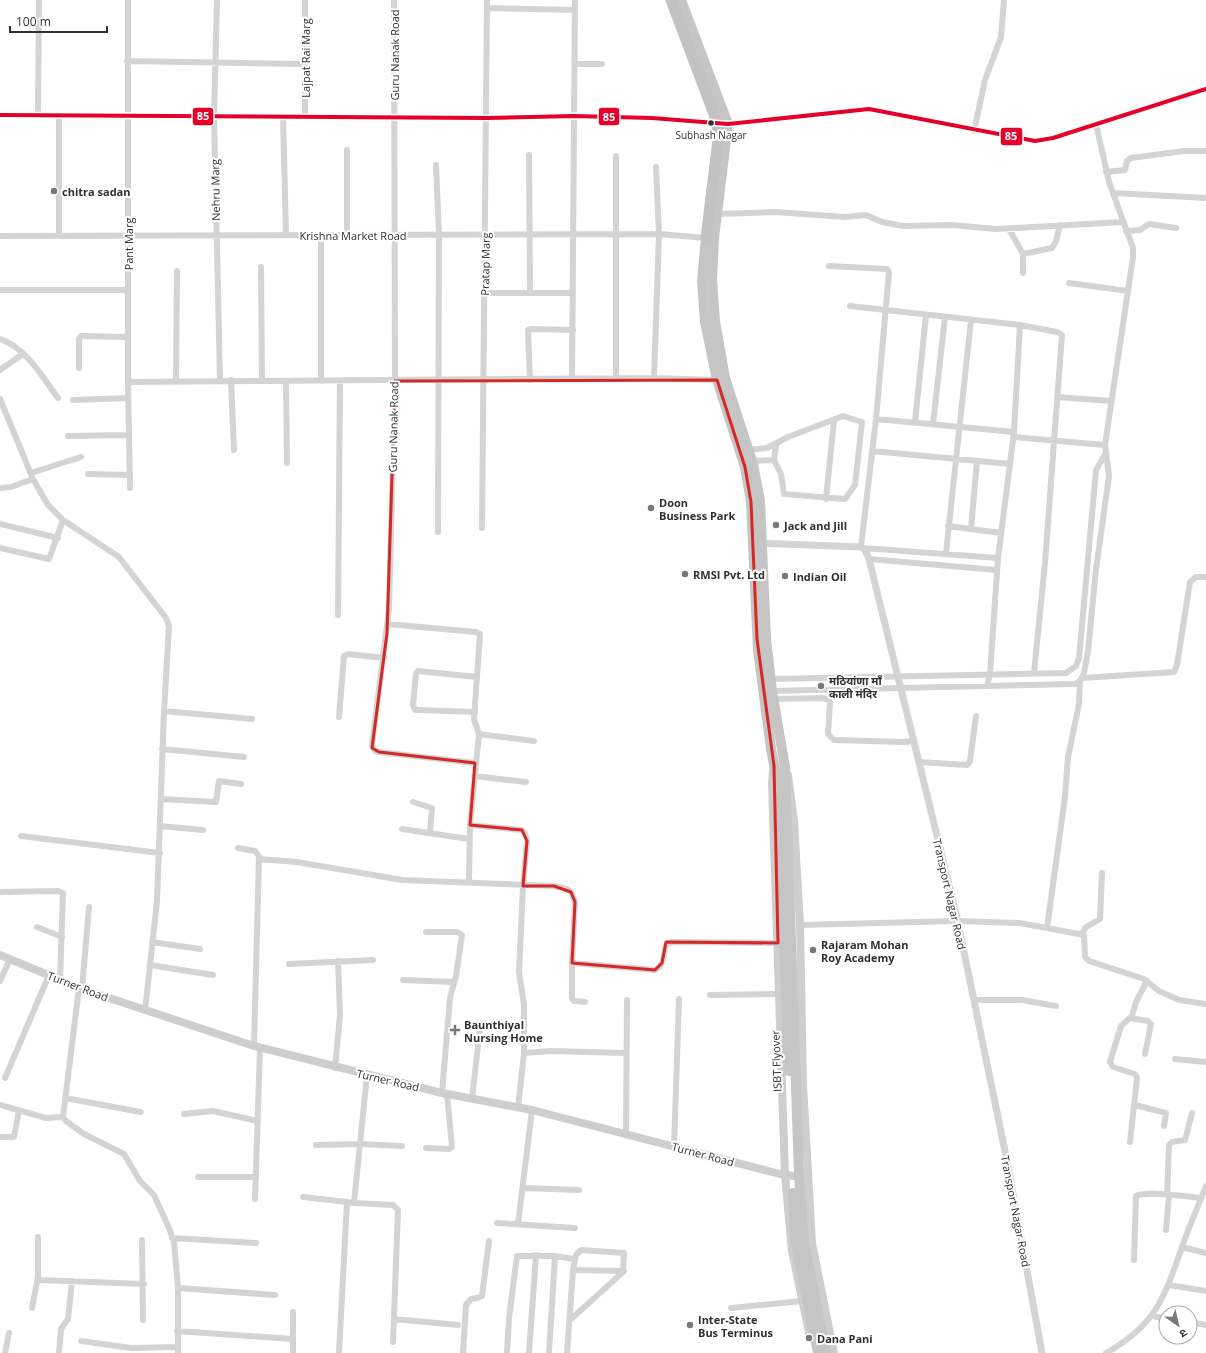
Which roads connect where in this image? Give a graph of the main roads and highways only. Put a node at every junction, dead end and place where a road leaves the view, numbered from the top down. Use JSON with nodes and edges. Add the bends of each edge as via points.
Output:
{"nodes":[{"id":1,"x":671,"y":0,"type":"edge"},
{"id":2,"x":681,"y":0,"type":"edge"},
{"id":3,"x":722,"y":123,"type":"junction"},
{"id":4,"x":706,"y":238,"type":"joint"},
{"id":5,"x":757,"y":543,"type":"junction"},
{"id":6,"x":774,"y":766,"type":"junction"},
{"id":7,"x":785,"y":767,"type":"junction"},
{"id":8,"x":782,"y":784,"type":"junction"},
{"id":9,"x":0,"y":955,"type":"edge"},
{"id":10,"x":785,"y":1175,"type":"junction"},
{"id":11,"x":807,"y":1178,"type":"junction"},
{"id":12,"x":813,"y":1353,"type":"edge"},
{"id":13,"x":818,"y":1353,"type":"edge"},
{"id":14,"x":826,"y":1353,"type":"edge"},
{"id":15,"x":834,"y":1353,"type":"edge"}],
"edges":[{"from":1,"to":3,"type":"highway"},
{"from":2,"to":3,"type":"highway"},
{"from":3,"to":4,"type":"highway"},
{"from":3,"to":5,"type":"highway","via":[[712,280],[715,321],[725,378],[752,461],[760,501]]},
{"from":4,"to":5,"type":"highway","via":[[702,281],[705,322],[716,380],[745,467]]},
{"from":5,"to":6,"type":"highway","name":"ISBT Flyover","via":[[758,650]]},
{"from":5,"to":7,"type":"highway","name":"ISBT Flyover","via":[[772,695]]},
{"from":6,"to":8,"type":"highway","name":"ISBT Flyover"},
{"from":6,"to":10,"type":"main road","via":[[772,783]]},
{"from":7,"to":8,"type":"highway","name":"ISBT Flyover"},
{"from":7,"to":11,"type":"main road","via":[[790,781],[794,821],[800,925]]},
{"from":8,"to":13,"type":"highway","name":"ISBT Flyover","via":[[796,1245]]},
{"from":8,"to":14,"type":"highway","name":"ISBT Flyover","via":[[799,1182],[804,1242]]},
{"from":9,"to":10,"type":"main road","name":"Turner Road","via":[[80,988],[257,1047],[335,1068],[532,1110]]},
{"from":10,"to":11,"type":"main road","name":"Turner Road"},
{"from":10,"to":12,"type":"main road","via":[[792,1251]]},
{"from":11,"to":15,"type":"main road","via":[[812,1243]]}]}
